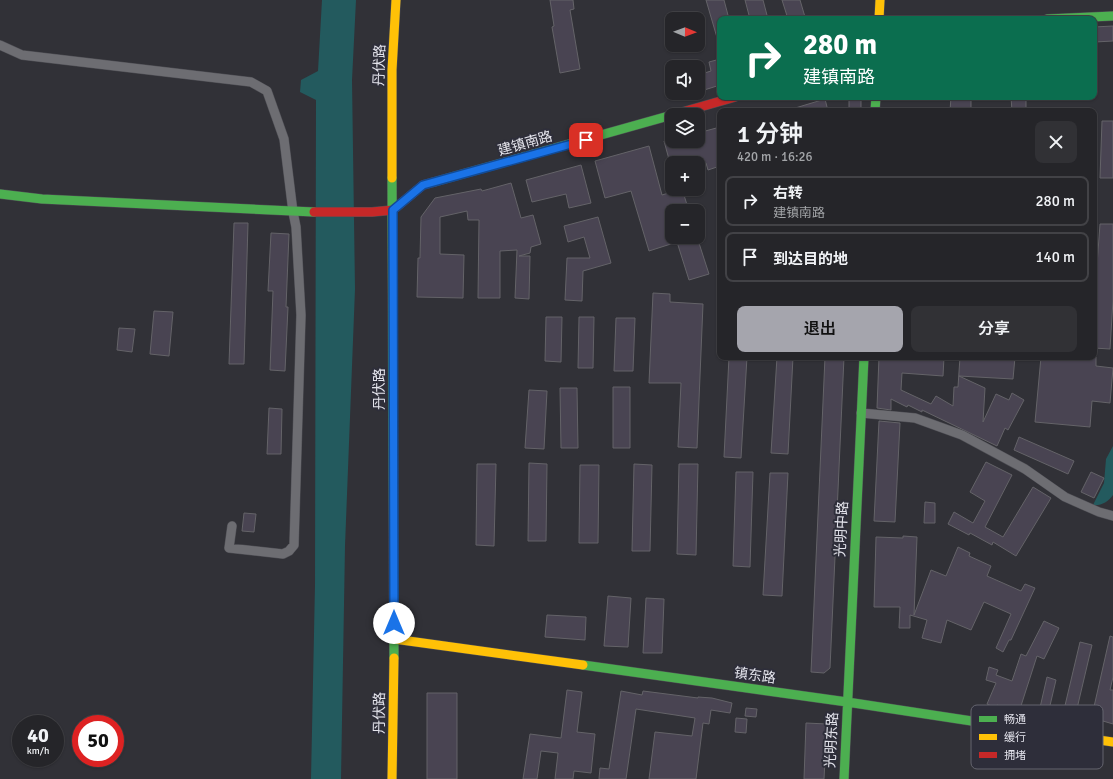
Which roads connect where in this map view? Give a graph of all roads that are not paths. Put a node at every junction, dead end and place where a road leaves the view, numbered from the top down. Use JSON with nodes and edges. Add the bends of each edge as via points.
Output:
{"nodes":[{"id":1,"x":396,"y":0,"type":"edge"},
{"id":2,"x":880,"y":0,"type":"edge"},
{"id":3,"x":879,"y":16,"type":"edge"},
{"id":4,"x":1113,"y":16,"type":"edge"},
{"id":5,"x":1097,"y":17,"type":"edge"},
{"id":6,"x":0,"y":45,"type":"edge"},
{"id":7,"x":724,"y":100,"type":"edge"},
{"id":8,"x":696,"y":108,"type":"edge"},
{"id":9,"x":665,"y":117,"type":"edge"},
{"id":10,"x":0,"y":194,"type":"edge"},
{"id":11,"x":393,"y":210,"type":"junction"},
{"id":12,"x":293,"y":212,"type":"junction"},
{"id":13,"x":864,"y":360,"type":"edge"},
{"id":14,"x":861,"y":413,"type":"junction"},
{"id":15,"x":1113,"y":516,"type":"edge"},
{"id":16,"x":232,"y":526,"type":"dead end"},
{"id":17,"x":394,"y":639,"type":"junction"},
{"id":18,"x":847,"y":702,"type":"junction"},
{"id":19,"x":971,"y":721,"type":"edge"},
{"id":20,"x":1103,"y":740,"type":"edge"},
{"id":21,"x":1113,"y":742,"type":"edge"},
{"id":22,"x":392,"y":779,"type":"edge"},
{"id":23,"x":844,"y":779,"type":"edge"}],
"edges":[{"from":1,"to":11,"type":"street","name":"丹伏路","via":[[392,70]]},
{"from":2,"to":3,"type":"street"},
{"from":4,"to":5,"type":"street"},
{"from":6,"to":12,"type":"street","via":[[22,55],[251,82],[266,91],[284,139]]},
{"from":7,"to":8,"type":"street","name":"建镇南路"},
{"from":9,"to":11,"type":"street","name":"建镇南路","via":[[423,185]]},
{"from":10,"to":12,"type":"street","via":[[42,199]]},
{"from":11,"to":12,"type":"street"},
{"from":11,"to":17,"type":"street","name":"丹伏路"},
{"from":12,"to":16,"type":"street","via":[[301,315],[294,544],[283,554],[229,548]]},
{"from":13,"to":14,"type":"street","name":"光明中路"},
{"from":14,"to":15,"type":"street","via":[[915,418],[962,435],[1025,469],[1065,497]]},
{"from":14,"to":18,"type":"street","name":"光明中路"},
{"from":17,"to":18,"type":"street","name":"镇东路"},
{"from":17,"to":22,"type":"street","name":"丹伏路"},
{"from":18,"to":19,"type":"street","name":"镇东路"},
{"from":18,"to":23,"type":"street","name":"光明东路"},
{"from":20,"to":21,"type":"street","name":"镇东路"}]}
